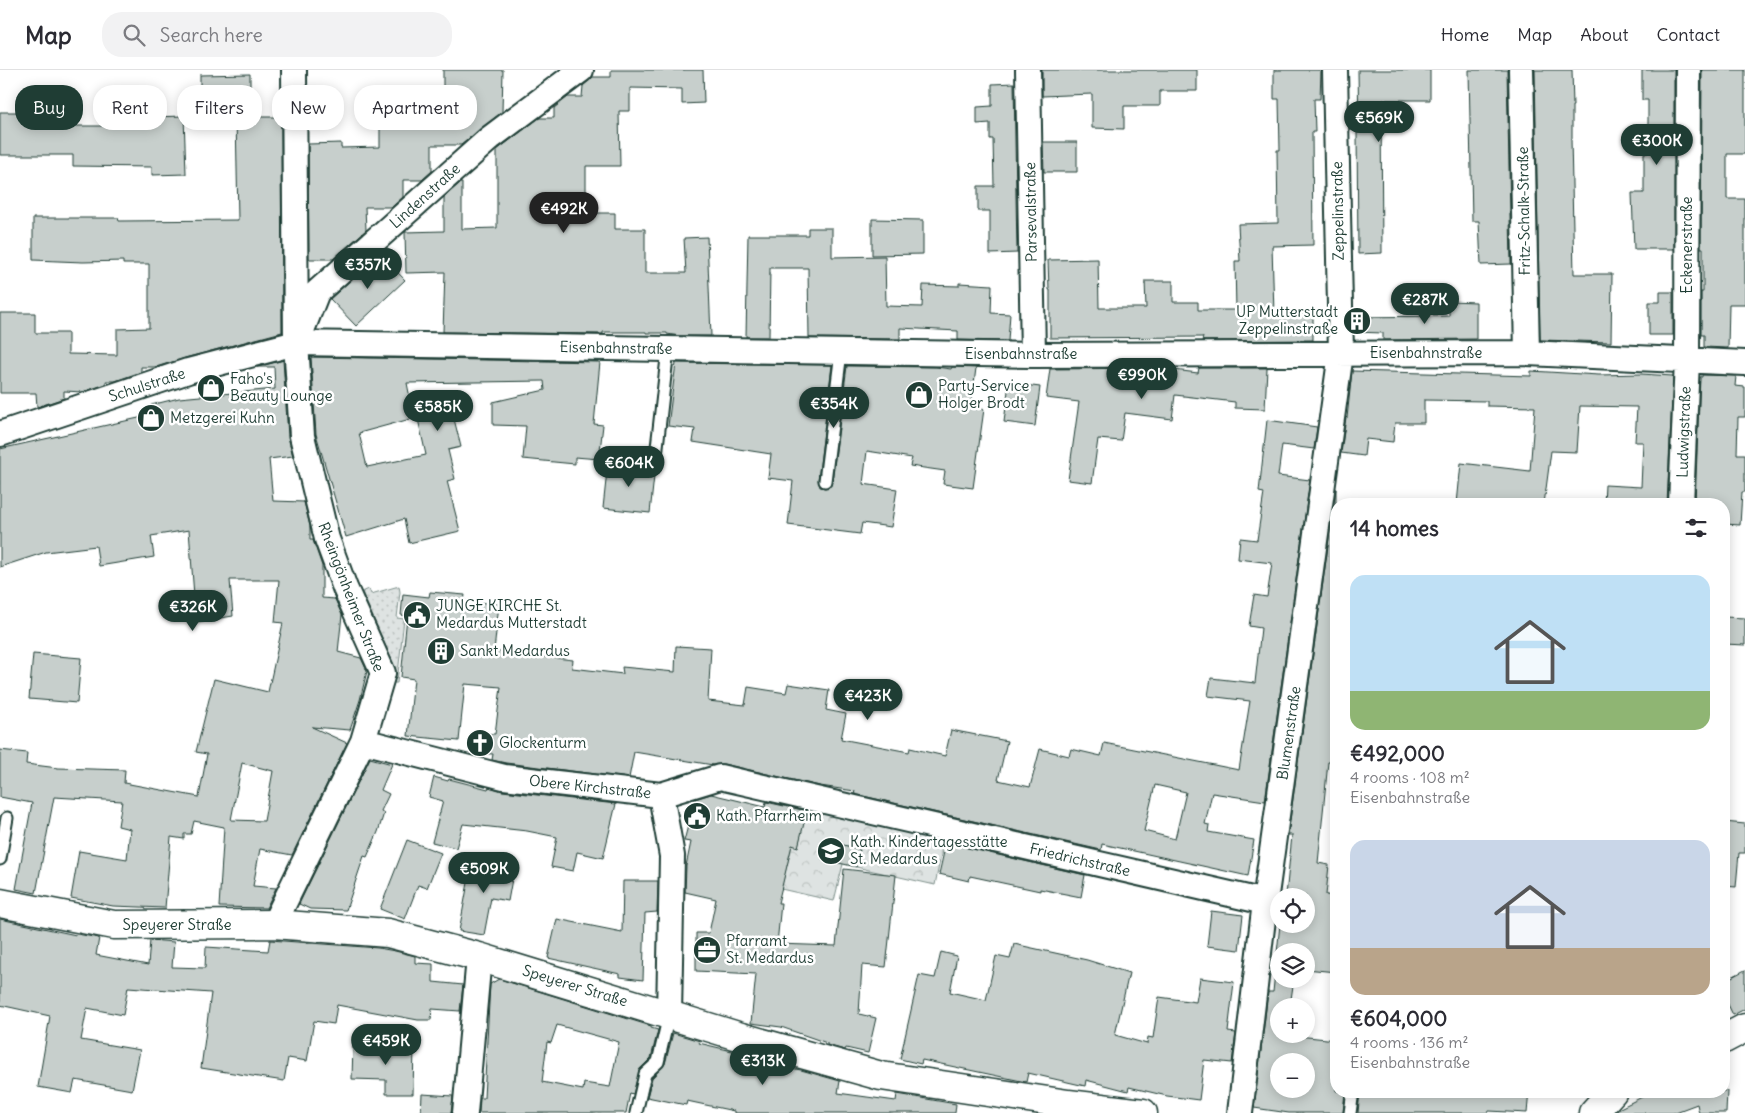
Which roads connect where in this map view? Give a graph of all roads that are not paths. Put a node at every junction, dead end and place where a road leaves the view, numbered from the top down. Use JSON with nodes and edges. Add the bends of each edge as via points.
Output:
{"nodes":[{"id":1,"x":294,"y":70,"type":"edge"},
{"id":2,"x":581,"y":70,"type":"edge"},
{"id":3,"x":1028,"y":70,"type":"edge"},
{"id":4,"x":1335,"y":70,"type":"edge"},
{"id":5,"x":1522,"y":70,"type":"edge"},
{"id":6,"x":1688,"y":70,"type":"edge"},
{"id":7,"x":296,"y":343,"type":"junction"},
{"id":8,"x":668,"y":349,"type":"junction"},
{"id":9,"x":840,"y":352,"type":"junction"},
{"id":10,"x":1341,"y":353,"type":"junction"},
{"id":11,"x":1527,"y":353,"type":"junction"},
{"id":12,"x":1033,"y":355,"type":"junction"},
{"id":13,"x":1687,"y":360,"type":"junction"},
{"id":14,"x":1745,"y":363,"type":"edge"},
{"id":15,"x":0,"y":434,"type":"edge"},
{"id":16,"x":656,"y":456,"type":"dead end"},
{"id":17,"x":825,"y":481,"type":"dead end"},
{"id":18,"x":1681,"y":498,"type":"edge"},
{"id":19,"x":363,"y":741,"type":"junction"},
{"id":20,"x":661,"y":794,"type":"junction"},
{"id":21,"x":7,"y":818,"type":"dead end"},
{"id":22,"x":0,"y":859,"type":"edge"},
{"id":23,"x":1265,"y":902,"type":"junction"},
{"id":24,"x":0,"y":903,"type":"edge"},
{"id":25,"x":274,"y":924,"type":"junction"},
{"id":26,"x":479,"y":957,"type":"junction"},
{"id":27,"x":669,"y":1015,"type":"junction"},
{"id":28,"x":1745,"y":1028,"type":"edge"},
{"id":29,"x":1730,"y":1036,"type":"edge"},
{"id":30,"x":1352,"y":1098,"type":"edge"},
{"id":31,"x":1607,"y":1098,"type":"edge"},
{"id":32,"x":466,"y":1113,"type":"edge"},
{"id":33,"x":636,"y":1113,"type":"edge"},
{"id":34,"x":1143,"y":1113,"type":"edge"},
{"id":35,"x":1240,"y":1113,"type":"edge"},
{"id":36,"x":1350,"y":1113,"type":"edge"},
{"id":37,"x":1593,"y":1113,"type":"edge"}],
"edges":[{"from":1,"to":7,"type":"street","name":"Rheingönheimer Straße"},
{"from":2,"to":7,"type":"street","name":"Lindenstraße","via":[[490,138],[318,292]]},
{"from":3,"to":12,"type":"street","name":"Parsevalstraße"},
{"from":4,"to":10,"type":"street","name":"Zeppelinstraße"},
{"from":5,"to":11,"type":"street","name":"Fritz-Schalk-Straße"},
{"from":6,"to":13,"type":"street","name":"Eckenerstraße"},
{"from":7,"to":8,"type":"street","name":"Eisenbahnstraße"},
{"from":7,"to":15,"type":"street","name":"Schulstraße","via":[[188,371]]},
{"from":7,"to":19,"type":"street","name":"Rheingönheimer Straße","via":[[302,436],[327,539],[383,673]]},
{"from":8,"to":9,"type":"street","name":"Eisenbahnstraße"},
{"from":8,"to":16,"type":"lane"},
{"from":9,"to":12,"type":"street","name":"Eisenbahnstraße"},
{"from":9,"to":17,"type":"lane"},
{"from":10,"to":11,"type":"street","name":"Eisenbahnstraße"},
{"from":10,"to":12,"type":"street","name":"Eisenbahnstraße"},
{"from":10,"to":23,"type":"street","name":"Blumenstraße"},
{"from":11,"to":13,"type":"street","name":"Eisenbahnstraße"},
{"from":13,"to":14,"type":"street","name":"Eisenbahnstraße"},
{"from":13,"to":18,"type":"street","name":"Ludwigstraße"},
{"from":19,"to":20,"type":"street","name":"Obere Kirchstraße","via":[[504,777]]},
{"from":19,"to":25,"type":"street","name":"Rheingönheimer Straße"},
{"from":20,"to":23,"type":"street","name":"Friedrichstraße","via":[[720,777]]},
{"from":20,"to":27,"type":"street","name":"Obere Kirchstraße","via":[[672,856]]},
{"from":21,"to":22,"type":"lane"},
{"from":23,"to":35,"type":"street","name":"Blumenstraße"},
{"from":24,"to":25,"type":"main road","name":"Speyerer Straße","via":[[114,925]]},
{"from":25,"to":26,"type":"main road","name":"Speyerer Straße","via":[[388,933]]},
{"from":26,"to":27,"type":"main road","name":"Speyerer Straße"},
{"from":26,"to":32,"type":"street"},
{"from":27,"to":33,"type":"lane","via":[[658,1062],[645,1074]]},
{"from":27,"to":34,"type":"main road","name":"Speyerer Straße","via":[[882,1076]]},
{"from":28,"to":29,"type":"main road"},
{"from":30,"to":36,"type":"lane"},
{"from":31,"to":37,"type":"main road"}]}
